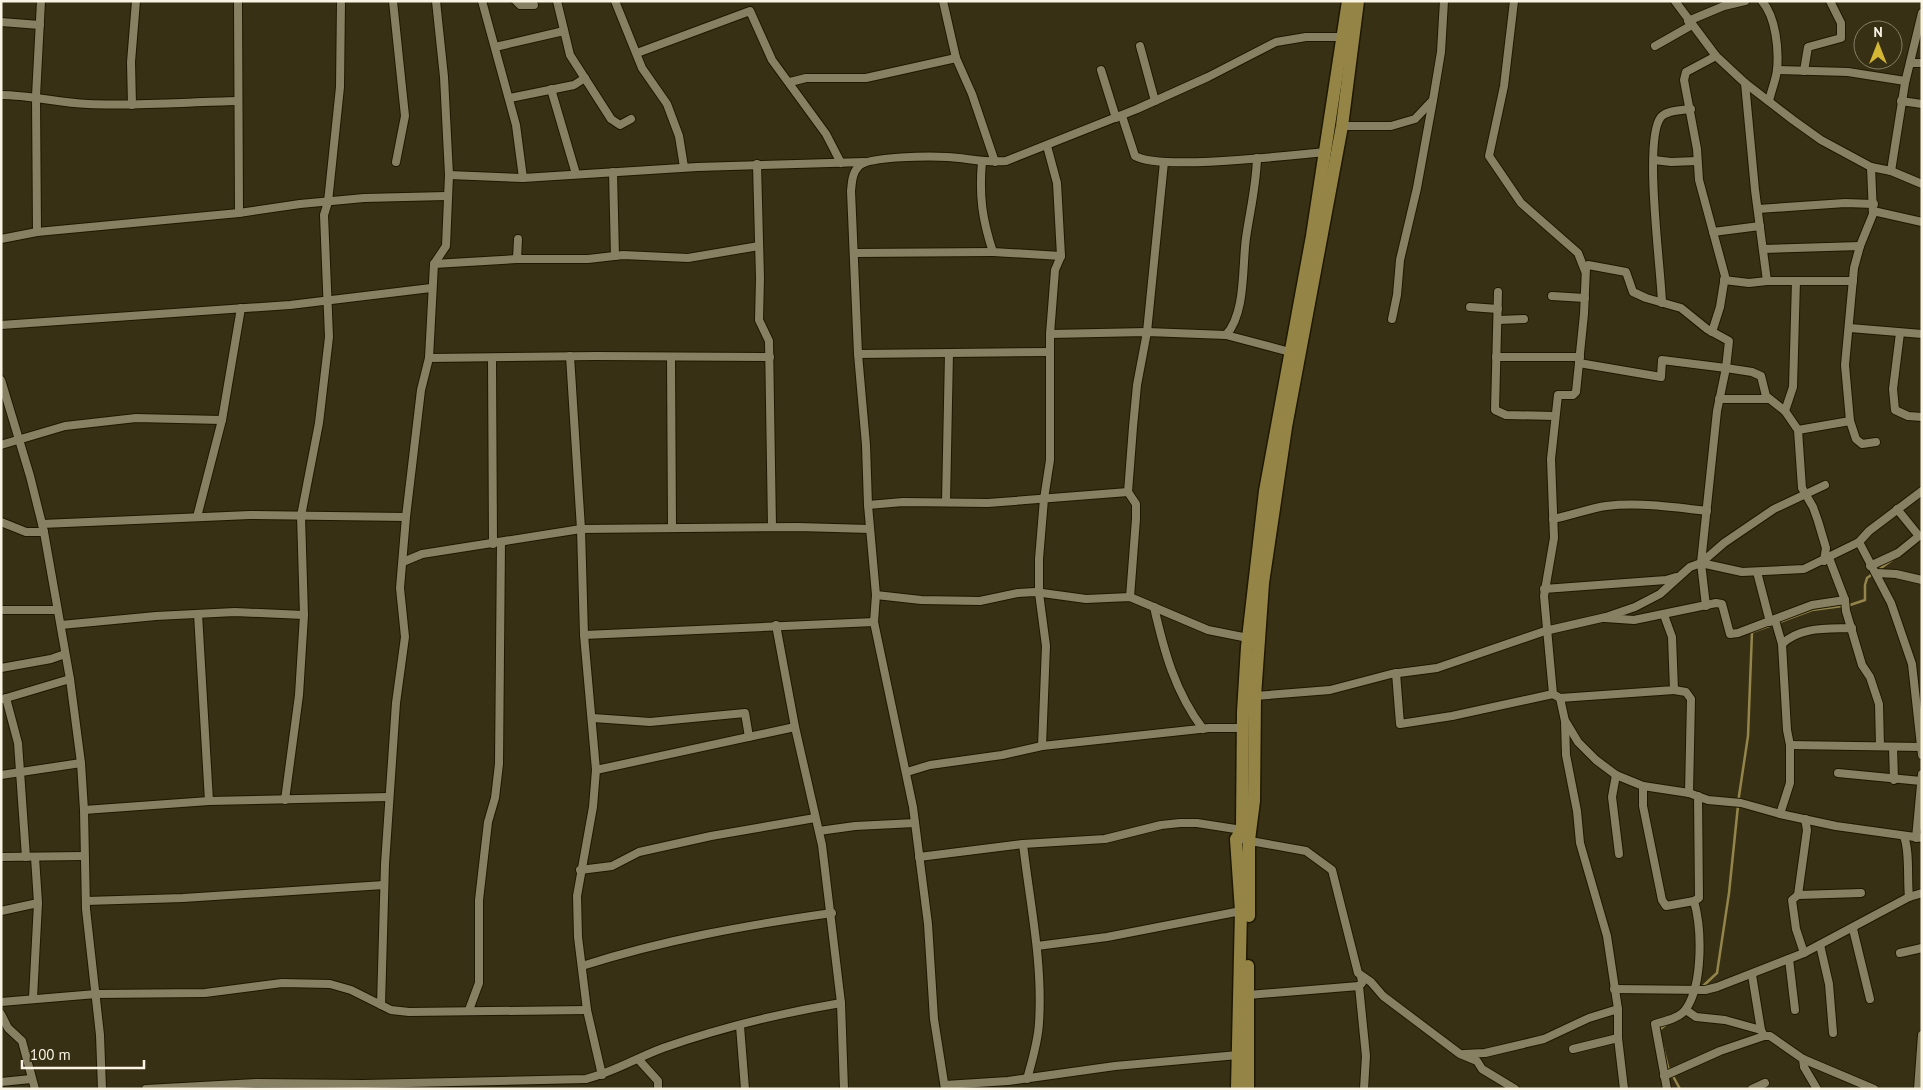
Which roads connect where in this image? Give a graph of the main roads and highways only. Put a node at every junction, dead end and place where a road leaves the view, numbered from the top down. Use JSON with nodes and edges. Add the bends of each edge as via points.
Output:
{"nodes":[{"id":1,"x":1356,"y":2,"type":"edge"},
{"id":2,"x":1242,"y":836,"type":"junction"},
{"id":3,"x":1237,"y":1089,"type":"edge"},
{"id":4,"x":1248,"y":1089,"type":"edge"}],
"edges":[{"from":1,"to":2,"type":"main road","via":[[1342,126],[1275,494],[1263,583],[1254,696],[1254,801]]},
{"from":1,"to":2,"type":"main road","via":[[1343,37],[1326,152],[1265,490],[1248,638]]},
{"from":2,"to":3,"type":"main road"},
{"from":2,"to":4,"type":"main road"}]}
